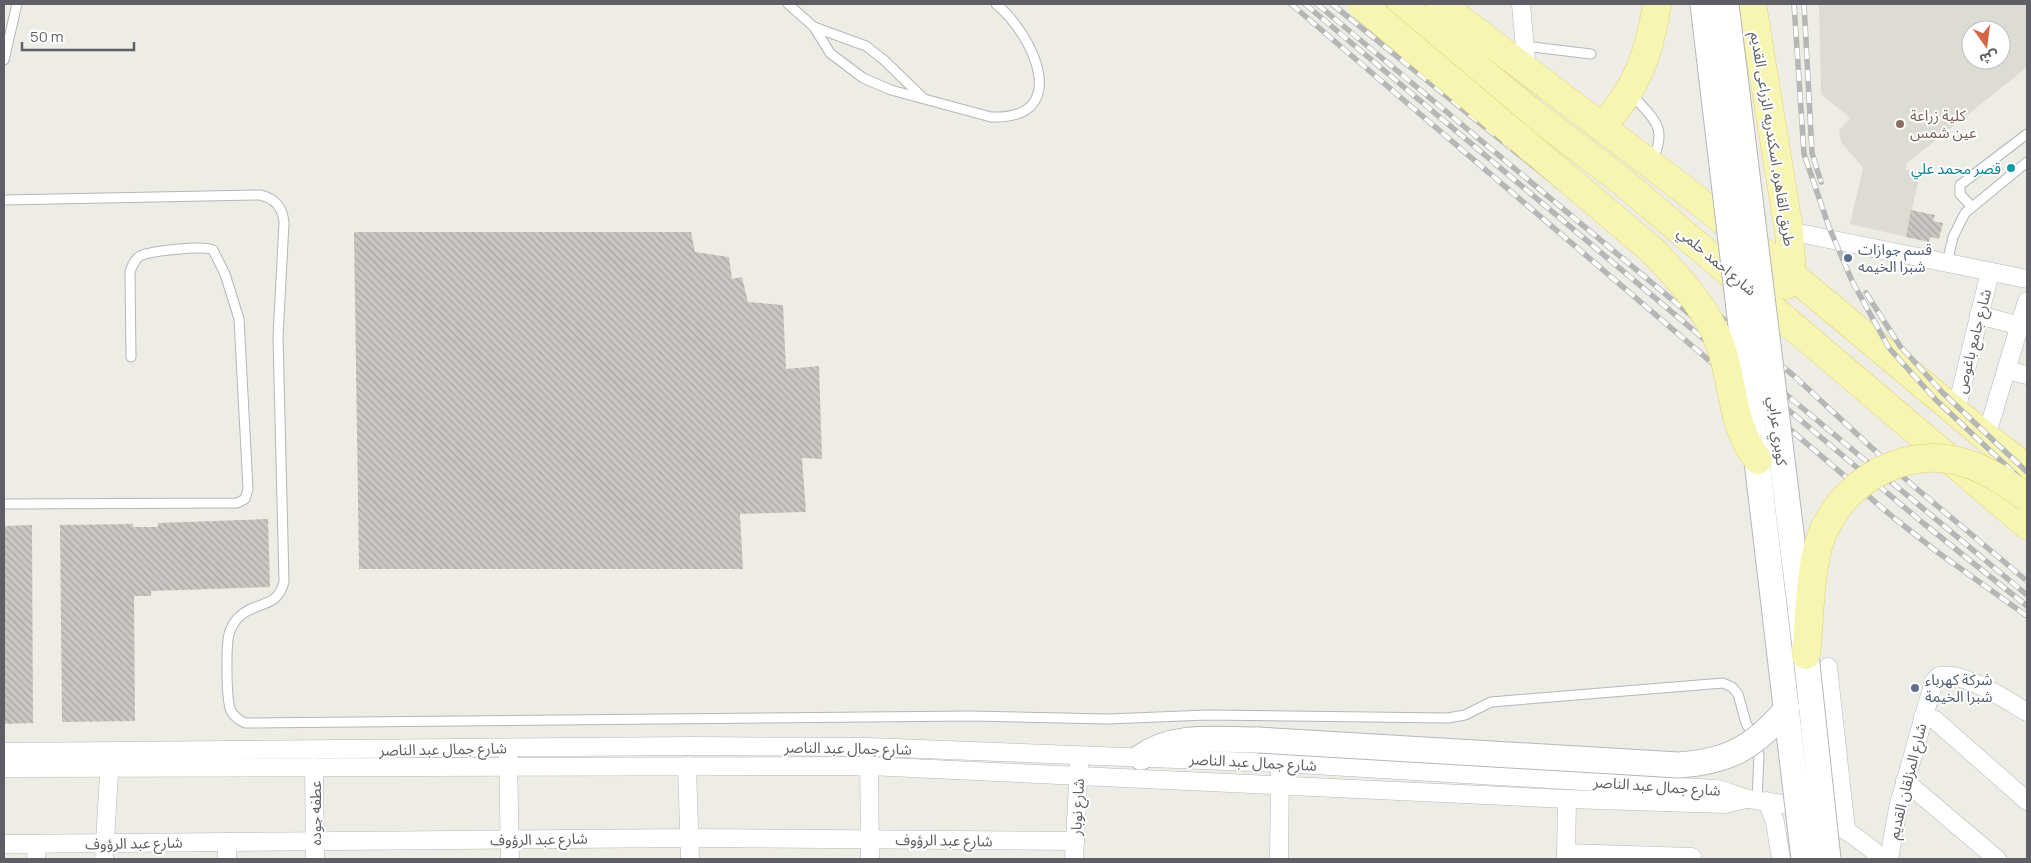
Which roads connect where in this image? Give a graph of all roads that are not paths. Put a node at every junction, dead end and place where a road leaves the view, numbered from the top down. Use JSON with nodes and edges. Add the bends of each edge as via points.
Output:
{"nodes":[{"id":1,"x":17,"y":4,"type":"edge"},
{"id":2,"x":788,"y":4,"type":"edge"},
{"id":3,"x":996,"y":4,"type":"edge"},
{"id":4,"x":1361,"y":4,"type":"edge"},
{"id":5,"x":1401,"y":4,"type":"edge"},
{"id":6,"x":1440,"y":4,"type":"edge"},
{"id":7,"x":1520,"y":4,"type":"edge"},
{"id":8,"x":1657,"y":4,"type":"edge"},
{"id":9,"x":1702,"y":4,"type":"edge"},
{"id":10,"x":1726,"y":4,"type":"edge"},
{"id":11,"x":1752,"y":4,"type":"edge"},
{"id":12,"x":814,"y":27,"type":"junction"},
{"id":13,"x":1591,"y":54,"type":"dead end"},
{"id":14,"x":1526,"y":59,"type":"junction"},
{"id":15,"x":4,"y":60,"type":"edge"},
{"id":16,"x":1630,"y":92,"type":"junction"},
{"id":17,"x":924,"y":99,"type":"junction"},
{"id":18,"x":1602,"y":126,"type":"junction"},
{"id":19,"x":2027,"y":134,"type":"edge"},
{"id":20,"x":2027,"y":162,"type":"edge"},
{"id":21,"x":1650,"y":164,"type":"junction"},
{"id":22,"x":4,"y":200,"type":"edge"},
{"id":23,"x":1971,"y":206,"type":"junction"},
{"id":24,"x":1789,"y":231,"type":"junction"},
{"id":25,"x":1947,"y":263,"type":"junction"},
{"id":26,"x":1990,"y":272,"type":"junction"},
{"id":27,"x":1792,"y":275,"type":"junction"},
{"id":28,"x":2027,"y":279,"type":"edge"},
{"id":29,"x":2027,"y":300,"type":"edge"},
{"id":30,"x":1773,"y":309,"type":"junction"},
{"id":31,"x":1979,"y":315,"type":"junction"},
{"id":32,"x":2020,"y":326,"type":"junction"},
{"id":33,"x":131,"y":357,"type":"dead end"},
{"id":34,"x":2006,"y":370,"type":"junction"},
{"id":35,"x":2027,"y":375,"type":"edge"},
{"id":36,"x":1956,"y":411,"type":"junction"},
{"id":37,"x":2006,"y":449,"type":"edge"},
{"id":38,"x":1758,"y":460,"type":"junction"},
{"id":39,"x":2027,"y":468,"type":"edge"},
{"id":40,"x":2027,"y":498,"type":"edge"},
{"id":41,"x":4,"y":504,"type":"edge"},
{"id":42,"x":2027,"y":525,"type":"edge"},
{"id":43,"x":1817,"y":661,"type":"junction"},
{"id":44,"x":1787,"y":709,"type":"junction"},
{"id":45,"x":2027,"y":712,"type":"edge"},
{"id":46,"x":1923,"y":717,"type":"junction"},
{"id":47,"x":869,"y":747,"type":"junction"},
{"id":48,"x":508,"y":748,"type":"junction"},
{"id":49,"x":4,"y":752,"type":"edge"},
{"id":50,"x":1080,"y":755,"type":"junction"},
{"id":51,"x":1141,"y":757,"type":"junction"},
{"id":52,"x":110,"y":760,"type":"junction"},
{"id":53,"x":1280,"y":763,"type":"junction"},
{"id":54,"x":508,"y":766,"type":"junction"},
{"id":55,"x":687,"y":766,"type":"junction"},
{"id":56,"x":869,"y":766,"type":"junction"},
{"id":57,"x":314,"y":767,"type":"junction"},
{"id":58,"x":4,"y":768,"type":"edge"},
{"id":59,"x":1079,"y":775,"type":"junction"},
{"id":60,"x":1905,"y":780,"type":"junction"},
{"id":61,"x":1280,"y":784,"type":"junction"},
{"id":62,"x":1567,"y":799,"type":"junction"},
{"id":63,"x":1757,"y":800,"type":"junction"},
{"id":64,"x":2027,"y":801,"type":"edge"},
{"id":65,"x":1846,"y":830,"type":"junction"},
{"id":66,"x":689,"y":838,"type":"junction"},
{"id":67,"x":509,"y":839,"type":"junction"},
{"id":68,"x":870,"y":839,"type":"junction"},
{"id":69,"x":315,"y":841,"type":"junction"},
{"id":70,"x":1075,"y":841,"type":"junction"},
{"id":71,"x":4,"y":844,"type":"edge"},
{"id":72,"x":105,"y":851,"type":"edge"},
{"id":73,"x":227,"y":851,"type":"edge"},
{"id":74,"x":36,"y":852,"type":"edge"},
{"id":75,"x":1566,"y":856,"type":"edge"},
{"id":76,"x":1692,"y":857,"type":"dead end"},
{"id":77,"x":315,"y":859,"type":"edge"},
{"id":78,"x":510,"y":859,"type":"edge"},
{"id":79,"x":690,"y":859,"type":"edge"},
{"id":80,"x":870,"y":859,"type":"edge"},
{"id":81,"x":1074,"y":859,"type":"edge"},
{"id":82,"x":1279,"y":859,"type":"edge"},
{"id":83,"x":1780,"y":859,"type":"edge"},
{"id":84,"x":1804,"y":859,"type":"edge"},
{"id":85,"x":1828,"y":859,"type":"edge"},
{"id":86,"x":1883,"y":859,"type":"edge"},
{"id":87,"x":1890,"y":859,"type":"edge"},
{"id":88,"x":1997,"y":859,"type":"edge"}],
"edges":[{"from":1,"to":15,"type":"lane"},
{"from":2,"to":12,"type":"lane"},
{"from":3,"to":17,"type":"lane","via":[[1028,42],[1038,72],[1038,99],[1020,112],[1001,117]]},
{"from":4,"to":38,"type":"main road","bridge":true,"via":[[1654,251],[1680,279],[1708,317],[1726,363],[1739,428]]},
{"from":5,"to":30,"type":"main road","name":"شارع احمد حلمي","via":[[1531,112],[1623,182]]},
{"from":6,"to":14,"type":"main road"},
{"from":7,"to":14,"type":"street"},
{"from":8,"to":16,"type":"main road","via":[[1649,46]]},
{"from":9,"to":38,"type":"main road","name":"كوبري عرابي","bridge":true},
{"from":10,"to":43,"type":"main road","name":"كوبري عرابي","bridge":true},
{"from":11,"to":24,"type":"main road","name":"طريق القاهره, اسكندريه الزراعى القديم"},
{"from":12,"to":17,"type":"lane","via":[[866,46]]},
{"from":12,"to":17,"type":"lane","via":[[830,53],[863,78]]},
{"from":13,"to":14,"type":"lane"},
{"from":14,"to":18,"type":"main road"},
{"from":16,"to":18,"type":"main road"},
{"from":16,"to":21,"type":"lane","via":[[1659,130],[1660,144]]},
{"from":18,"to":21,"type":"main road"},
{"from":19,"to":23,"type":"lane","via":[[1960,186],[1960,194]]},
{"from":20,"to":23,"type":"lane"},
{"from":21,"to":27,"type":"main road"},
{"from":22,"to":63,"type":"lane","via":[[260,195],[272,200],[281,210],[284,223],[278,337],[284,582],[282,590],[272,601],[248,609],[229,633],[228,702],[235,717],[245,723],[970,716],[1108,719],[1207,715],[1448,718],[1465,715],[1492,702],[1722,683],[1738,694],[1746,723],[1757,743],[1760,755]]},
{"from":23,"to":25,"type":"lane","via":[[1956,229]]},
{"from":24,"to":25,"type":"street"},
{"from":24,"to":27,"type":"main road","name":"طريق القاهره, اسكندريه الزراعى القديم"},
{"from":25,"to":26,"type":"street"},
{"from":26,"to":28,"type":"street"},
{"from":26,"to":31,"type":"street","name":"شارع جامع باغوص"},
{"from":27,"to":30,"type":"main road"},
{"from":27,"to":36,"type":"main road"},
{"from":29,"to":32,"type":"street"},
{"from":30,"to":42,"type":"main road","name":"شارع احمد حلمي"},
{"from":31,"to":32,"type":"street"},
{"from":31,"to":36,"type":"street","name":"شارع جامع باغوص"},
{"from":32,"to":34,"type":"street"},
{"from":33,"to":41,"type":"lane","via":[[130,272],[134,262],[144,255],[201,247],[213,250],[229,284],[239,319],[248,489],[245,499],[237,503]]},
{"from":34,"to":35,"type":"street"},
{"from":34,"to":37,"type":"street"},
{"from":36,"to":37,"type":"main road"},
{"from":37,"to":39,"type":"main road"},
{"from":38,"to":44,"type":"main road","name":"كوبري عرابي","bridge":true},
{"from":40,"to":43,"type":"main road","bridge":true,"via":[[1989,473],[1963,462],[1936,458],[1881,470],[1858,485],[1838,505],[1824,528],[1816,555]]},
{"from":43,"to":65,"type":"street"},
{"from":43,"to":85,"type":"main road","name":"كوبري عرابي","bridge":true},
{"from":44,"to":51,"type":"main road","bridge":true,"via":[[1750,745],[1728,757],[1704,763],[1258,740],[1181,740],[1153,749]]},
{"from":44,"to":84,"type":"main road","name":"كوبري عرابي","bridge":true},
{"from":45,"to":46,"type":"street","name":"شارع المزلقان القديم","via":[[1995,693],[1952,675],[1939,676],[1932,686]]},
{"from":46,"to":60,"type":"street","name":"شارع المزلقان القديم"},
{"from":46,"to":64,"type":"street","via":[[1935,720]]},
{"from":47,"to":48,"type":"street","name":"شارع جمال عبد الناصر"},
{"from":47,"to":50,"type":"street","name":"شارع جمال عبد الناصر"},
{"from":47,"to":56,"type":"street"},
{"from":48,"to":52,"type":"street","name":"شارع جمال عبد الناصر"},
{"from":48,"to":54,"type":"street"},
{"from":49,"to":52,"type":"street","name":"شارع جمال عبد الناصر"},
{"from":50,"to":51,"type":"street","name":"شارع جمال عبد الناصر"},
{"from":50,"to":59,"type":"street","name":"شارع نوبار"},
{"from":51,"to":53,"type":"street","name":"شارع جمال عبد الناصر"},
{"from":52,"to":57,"type":"street","name":"شارع جمال عبد الناصر"},
{"from":52,"to":58,"type":"street","name":"شارع جمال عبد الناصر"},
{"from":52,"to":72,"type":"street"},
{"from":53,"to":61,"type":"street"},
{"from":53,"to":63,"type":"street","name":"شارع جمال عبد الناصر","via":[[1716,789]]},
{"from":54,"to":55,"type":"street","name":"شارع جمال عبد الناصر"},
{"from":54,"to":57,"type":"street","name":"شارع جمال عبد الناصر"},
{"from":54,"to":67,"type":"street"},
{"from":55,"to":56,"type":"street","name":"شارع جمال عبد الناصر"},
{"from":55,"to":66,"type":"street"},
{"from":56,"to":59,"type":"street","name":"شارع جمال عبد الناصر"},
{"from":56,"to":68,"type":"street"},
{"from":57,"to":69,"type":"street","name":"عطفه جوده"},
{"from":59,"to":61,"type":"street","name":"شارع جمال عبد الناصر"},
{"from":59,"to":70,"type":"street","name":"شارع نوبار"},
{"from":60,"to":87,"type":"street","name":"شارع المزلقان القديم"},
{"from":60,"to":88,"type":"street"},
{"from":61,"to":62,"type":"street","name":"شارع جمال عبد الناصر"},
{"from":61,"to":82,"type":"street"},
{"from":62,"to":63,"type":"street","name":"شارع جمال عبد الناصر","via":[[1725,804]]},
{"from":62,"to":75,"type":"street"},
{"from":63,"to":65,"type":"street","via":[[1795,807]]},
{"from":63,"to":83,"type":"street","via":[[1775,822]]},
{"from":65,"to":86,"type":"street"},
{"from":66,"to":67,"type":"street","name":"شارع عبد الرؤوف"},
{"from":66,"to":68,"type":"street","name":"شارع عبد الرؤوف"},
{"from":66,"to":79,"type":"street"},
{"from":67,"to":69,"type":"street","name":"شارع عبد الرؤوف"},
{"from":67,"to":78,"type":"street"},
{"from":68,"to":70,"type":"street","name":"شارع عبد الرؤوف"},
{"from":68,"to":80,"type":"street"},
{"from":69,"to":73,"type":"street","name":"شارع عبد الرؤوف"},
{"from":69,"to":77,"type":"street","name":"عطفه جوده"},
{"from":70,"to":81,"type":"street","name":"شارع نوبار"},
{"from":71,"to":74,"type":"street","name":"شارع عبد الرؤوف"},
{"from":72,"to":73,"type":"street","name":"شارع عبد الرؤوف"},
{"from":72,"to":74,"type":"street","name":"شارع عبد الرؤوف"},
{"from":75,"to":76,"type":"street"}]}
